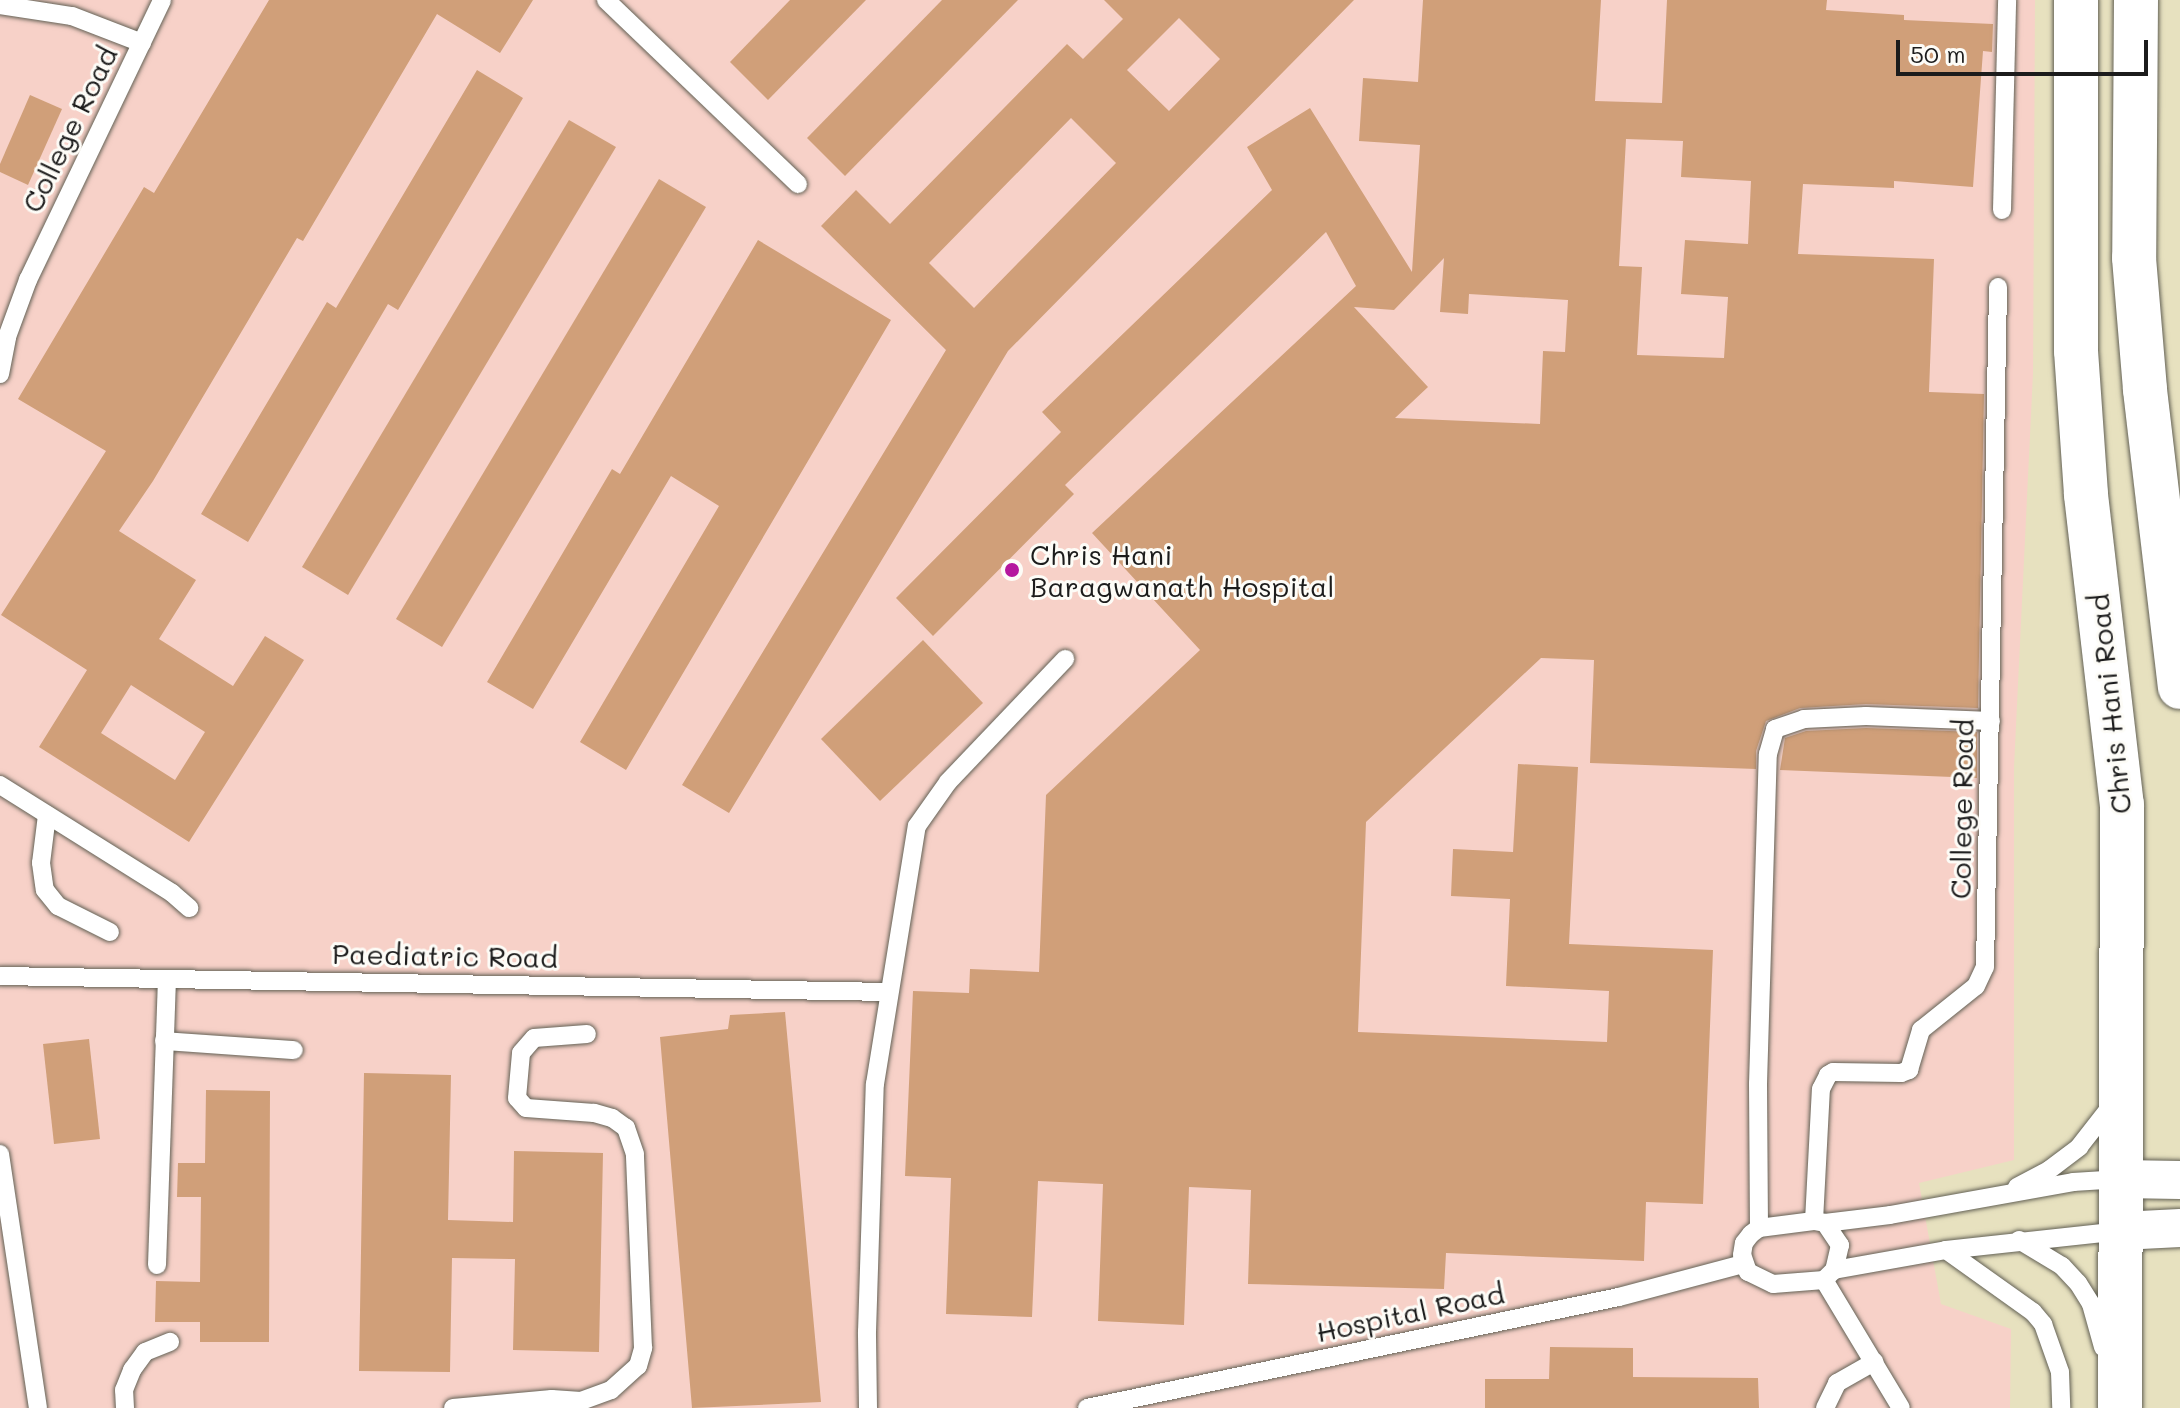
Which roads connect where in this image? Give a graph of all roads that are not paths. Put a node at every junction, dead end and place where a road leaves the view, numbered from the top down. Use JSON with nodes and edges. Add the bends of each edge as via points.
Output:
{"nodes":[{"id":1,"x":162,"y":0,"type":"edge"},
{"id":2,"x":606,"y":0,"type":"edge"},
{"id":3,"x":2007,"y":0,"type":"edge"},
{"id":4,"x":2076,"y":0,"type":"edge"},
{"id":5,"x":2136,"y":0,"type":"edge"},
{"id":6,"x":0,"y":5,"type":"edge"},
{"id":7,"x":142,"y":43,"type":"junction"},
{"id":8,"x":798,"y":184,"type":"dead end"},
{"id":9,"x":2002,"y":210,"type":"dead end"},
{"id":10,"x":1998,"y":287,"type":"dead end"},
{"id":11,"x":0,"y":374,"type":"edge"},
{"id":12,"x":1065,"y":659,"type":"dead end"},
{"id":13,"x":2180,"y":687,"type":"edge"},
{"id":14,"x":1991,"y":721,"type":"junction"},
{"id":15,"x":0,"y":785,"type":"edge"},
{"id":16,"x":47,"y":815,"type":"junction"},
{"id":17,"x":189,"y":908,"type":"dead end"},
{"id":18,"x":110,"y":932,"type":"dead end"},
{"id":19,"x":0,"y":976,"type":"edge"},
{"id":20,"x":167,"y":979,"type":"junction"},
{"id":21,"x":889,"y":992,"type":"junction"},
{"id":22,"x":587,"y":1034,"type":"dead end"},
{"id":23,"x":164,"y":1041,"type":"junction"},
{"id":24,"x":294,"y":1050,"type":"dead end"},
{"id":25,"x":2123,"y":1085,"type":"junction"},
{"id":26,"x":0,"y":1154,"type":"edge"},
{"id":27,"x":2121,"y":1179,"type":"junction"},
{"id":28,"x":2180,"y":1180,"type":"edge"},
{"id":29,"x":1996,"y":1197,"type":"junction"},
{"id":30,"x":1819,"y":1222,"type":"junction"},
{"id":31,"x":1759,"y":1228,"type":"junction"},
{"id":32,"x":2180,"y":1228,"type":"edge"},
{"id":33,"x":2121,"y":1231,"type":"junction"},
{"id":34,"x":2019,"y":1240,"type":"junction"},
{"id":35,"x":1946,"y":1250,"type":"junction"},
{"id":36,"x":1743,"y":1264,"type":"junction"},
{"id":37,"x":157,"y":1265,"type":"dead end"},
{"id":38,"x":1829,"y":1275,"type":"junction"},
{"id":39,"x":170,"y":1342,"type":"dead end"},
{"id":40,"x":1874,"y":1362,"type":"junction"},
{"id":41,"x":590,"y":1404,"type":"edge"},
{"id":42,"x":38,"y":1408,"type":"edge"},
{"id":43,"x":125,"y":1408,"type":"edge"},
{"id":44,"x":453,"y":1408,"type":"edge"},
{"id":45,"x":868,"y":1408,"type":"edge"},
{"id":46,"x":1087,"y":1408,"type":"edge"},
{"id":47,"x":1825,"y":1408,"type":"edge"},
{"id":48,"x":1901,"y":1408,"type":"edge"},
{"id":49,"x":2061,"y":1408,"type":"edge"},
{"id":50,"x":2118,"y":1408,"type":"edge"}],
"edges":[{"from":1,"to":7,"type":"lane","name":"College Road"},
{"from":2,"to":8,"type":"lane"},
{"from":3,"to":9,"type":"lane"},
{"from":4,"to":25,"type":"main road","name":"Chris Hani Road","via":[[2076,351],[2086,495],[2122,804]]},
{"from":5,"to":13,"type":"main road","via":[[2134,258]]},
{"from":6,"to":7,"type":"lane","via":[[72,16]]},
{"from":7,"to":11,"type":"lane","name":"College Road","via":[[28,280]]},
{"from":10,"to":14,"type":"lane","name":"College Road"},
{"from":12,"to":21,"type":"lane","via":[[948,782],[917,826]]},
{"from":14,"to":30,"type":"lane","name":"College Road","via":[[1983,976],[1921,1030],[1909,1070],[1828,1075],[1821,1089]]},
{"from":14,"to":31,"type":"lane","via":[[1866,716],[1804,719],[1775,729],[1767,782]]},
{"from":15,"to":16,"type":"lane"},
{"from":16,"to":17,"type":"lane"},
{"from":16,"to":18,"type":"lane","via":[[41,863],[45,890],[58,906]]},
{"from":19,"to":20,"type":"lane","name":"Paediatric Road"},
{"from":20,"to":21,"type":"lane","name":"Paediatric Road"},
{"from":20,"to":23,"type":"lane"},
{"from":21,"to":45,"type":"lane","via":[[875,1084]]},
{"from":22,"to":41,"type":"lane","via":[[534,1038],[521,1053],[517,1098],[526,1108],[612,1118],[626,1128],[635,1154],[643,1348],[631,1375]]},
{"from":23,"to":24,"type":"lane"},
{"from":23,"to":37,"type":"lane"},
{"from":25,"to":27,"type":"main road","name":"Chris Hani Road"},
{"from":25,"to":29,"type":"lane","via":[[2079,1147],[2049,1170]]},
{"from":26,"to":42,"type":"lane"},
{"from":27,"to":28,"type":"street"},
{"from":27,"to":29,"type":"lane"},
{"from":27,"to":33,"type":"main road","name":"Chris Hani Road"},
{"from":29,"to":30,"type":"lane"},
{"from":30,"to":31,"type":"lane"},
{"from":30,"to":38,"type":"lane","via":[[1840,1245]]},
{"from":31,"to":36,"type":"lane","via":[[1744,1243]]},
{"from":32,"to":33,"type":"street"},
{"from":33,"to":34,"type":"lane"},
{"from":33,"to":50,"type":"main road","name":"Chris Hani Road"},
{"from":34,"to":35,"type":"lane"},
{"from":34,"to":50,"type":"lane","via":[[2062,1266],[2084,1294],[2099,1327]]},
{"from":35,"to":38,"type":"lane"},
{"from":35,"to":49,"type":"lane","via":[[2043,1324],[2060,1372]]},
{"from":36,"to":38,"type":"lane","via":[[1755,1278],[1773,1284]]},
{"from":36,"to":46,"type":"lane","name":"Hospital Road","via":[[1619,1297]]},
{"from":38,"to":40,"type":"lane"},
{"from":39,"to":43,"type":"lane","via":[[145,1352],[132,1370],[124,1390]]},
{"from":40,"to":47,"type":"lane","via":[[1837,1383]]},
{"from":40,"to":48,"type":"lane"},
{"from":41,"to":44,"type":"lane","via":[[552,1399]]}]}
